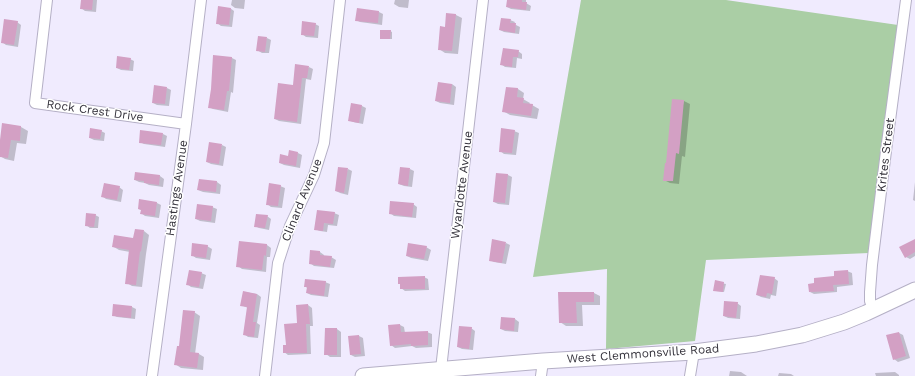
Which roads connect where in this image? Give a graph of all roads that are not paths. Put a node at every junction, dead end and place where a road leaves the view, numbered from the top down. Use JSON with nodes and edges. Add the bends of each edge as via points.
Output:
{"nodes":[{"id":1,"x":47,"y":0,"type":"edge"},
{"id":2,"x":201,"y":0,"type":"edge"},
{"id":3,"x":340,"y":0,"type":"edge"},
{"id":4,"x":483,"y":0,"type":"edge"},
{"id":5,"x":906,"y":0,"type":"edge"},
{"id":6,"x":186,"y":124,"type":"junction"},
{"id":7,"x":915,"y":290,"type":"edge"},
{"id":8,"x":873,"y":310,"type":"junction"},
{"id":9,"x":694,"y":352,"type":"junction"},
{"id":10,"x":544,"y":361,"type":"junction"},
{"id":11,"x":441,"y":369,"type":"junction"},
{"id":12,"x":152,"y":376,"type":"edge"},
{"id":13,"x":265,"y":376,"type":"edge"},
{"id":14,"x":362,"y":376,"type":"edge"},
{"id":15,"x":541,"y":376,"type":"edge"},
{"id":16,"x":690,"y":376,"type":"edge"}],
"edges":[{"from":1,"to":6,"type":"street","name":"Rock Crest Drive","via":[[35,103]]},
{"from":2,"to":6,"type":"street","name":"Hastings Avenue"},
{"from":3,"to":13,"type":"street","name":"Clinard Avenue","via":[[324,143],[314,175],[290,226],[278,263]]},
{"from":4,"to":11,"type":"street","name":"Wyandotte Avenue"},
{"from":5,"to":8,"type":"street","name":"Krites Street","via":[[872,266],[870,301]]},
{"from":6,"to":12,"type":"street","name":"Hastings Avenue"},
{"from":7,"to":8,"type":"main road","name":"West Clemmonsville Road"},
{"from":8,"to":9,"type":"main road","name":"West Clemmonsville Road","via":[[802,335]]},
{"from":9,"to":10,"type":"main road","name":"West Clemmonsville Road"},
{"from":9,"to":16,"type":"street"},
{"from":10,"to":11,"type":"main road","name":"West Clemmonsville Road"},
{"from":10,"to":15,"type":"street"},
{"from":11,"to":14,"type":"main road","name":"West Clemmonsville Road"}]}
